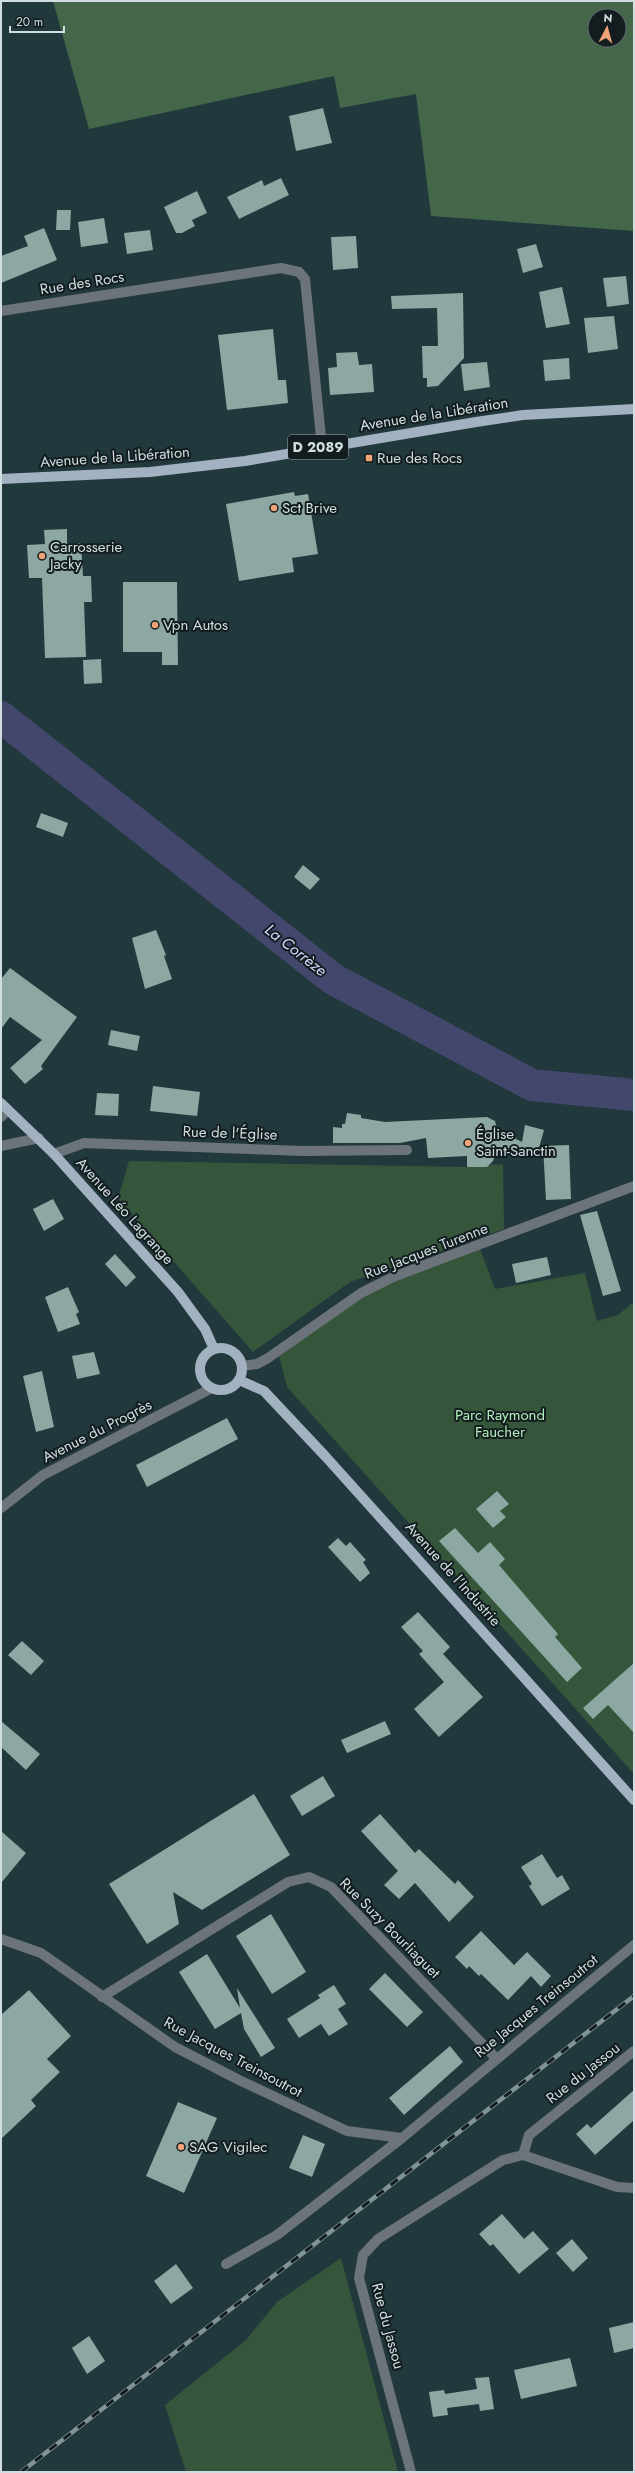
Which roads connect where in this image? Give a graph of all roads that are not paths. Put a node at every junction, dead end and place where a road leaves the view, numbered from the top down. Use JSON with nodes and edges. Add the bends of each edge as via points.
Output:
{"nodes":[{"id":1,"x":1,"y":311,"type":"edge"},
{"id":2,"x":634,"y":409,"type":"edge"},
{"id":3,"x":322,"y":447,"type":"junction"},
{"id":4,"x":1,"y":479,"type":"edge"},
{"id":5,"x":3,"y":1110,"type":"edge"},
{"id":6,"x":39,"y":1138,"type":"junction"},
{"id":7,"x":1,"y":1146,"type":"edge"},
{"id":8,"x":407,"y":1150,"type":"dead end"},
{"id":9,"x":54,"y":1154,"type":"junction"},
{"id":10,"x":634,"y":1186,"type":"edge"},
{"id":11,"x":214,"y":1349,"type":"junction"},
{"id":12,"x":242,"y":1366,"type":"junction"},
{"id":13,"x":239,"y":1380,"type":"junction"},
{"id":14,"x":212,"y":1388,"type":"junction"},
{"id":15,"x":1,"y":1508,"type":"edge"},
{"id":16,"x":634,"y":1800,"type":"edge"},
{"id":17,"x":1,"y":1939,"type":"edge"},
{"id":18,"x":634,"y":1945,"type":"edge"},
{"id":19,"x":102,"y":1996,"type":"junction"},
{"id":20,"x":634,"y":2051,"type":"edge"},
{"id":21,"x":496,"y":2058,"type":"junction"},
{"id":22,"x":402,"y":2138,"type":"junction"},
{"id":23,"x":524,"y":2154,"type":"junction"},
{"id":24,"x":634,"y":2188,"type":"edge"},
{"id":25,"x":226,"y":2264,"type":"dead end"},
{"id":26,"x":411,"y":2472,"type":"edge"}],
"edges":[{"from":1,"to":3,"type":"street","name":"Rue des Rocs","via":[[281,268],[299,272],[305,279]]},
{"from":2,"to":3,"type":"main road","name":"Avenue de la Libération","number":"D 2089","via":[[523,416]]},
{"from":3,"to":4,"type":"main road","name":"Avenue de la Libération","number":"D 2089","via":[[245,461],[150,472]]},
{"from":5,"to":6,"type":"main road","name":"Avenue Léo Lagrange"},
{"from":6,"to":7,"type":"street"},
{"from":6,"to":9,"type":"main road","name":"Avenue Léo Lagrange"},
{"from":8,"to":9,"type":"street","name":"Rue de l'Église","via":[[303,1151],[84,1143]]},
{"from":9,"to":11,"type":"main road","name":"Avenue Léo Lagrange","via":[[178,1292],[205,1329]]},
{"from":10,"to":12,"type":"street","name":"Rue Jacques Turenne","via":[[393,1277],[361,1293],[268,1358],[257,1364]]},
{"from":11,"to":12,"type":"main road","via":[[226,1348],[232,1351]]},
{"from":11,"to":14,"type":"main road","via":[[203,1358],[200,1372],[206,1384]]},
{"from":12,"to":13,"type":"main road"},
{"from":13,"to":14,"type":"main road","via":[[236,1385],[224,1390]]},
{"from":13,"to":16,"type":"main road","name":"Avenue de l'Industrie","via":[[264,1391]]},
{"from":14,"to":15,"type":"street","name":"Avenue du Progrès","via":[[43,1475]]},
{"from":17,"to":19,"type":"street","name":"Rue Jacques Treinsoutrot","via":[[41,1953]]},
{"from":18,"to":21,"type":"street","name":"Rue Jacques Treinsoutrot"},
{"from":19,"to":21,"type":"street","name":"Rue Suzy Bourliaguet","via":[[288,1882],[309,1877],[330,1887]]},
{"from":19,"to":22,"type":"street","name":"Rue Jacques Treinsoutrot","via":[[175,2047],[238,2080],[347,2131]]},
{"from":20,"to":23,"type":"street","name":"Rue du Jassou","via":[[529,2135]]},
{"from":21,"to":22,"type":"street","name":"Rue Jacques Treinsoutrot"},
{"from":22,"to":25,"type":"street","name":"Rue Jacques Treinsoutrot","via":[[277,2235]]},
{"from":23,"to":24,"type":"street","via":[[617,2187]]},
{"from":23,"to":26,"type":"street","name":"Rue du Jassou","via":[[503,2160],[378,2239],[363,2255],[359,2278]]}]}
